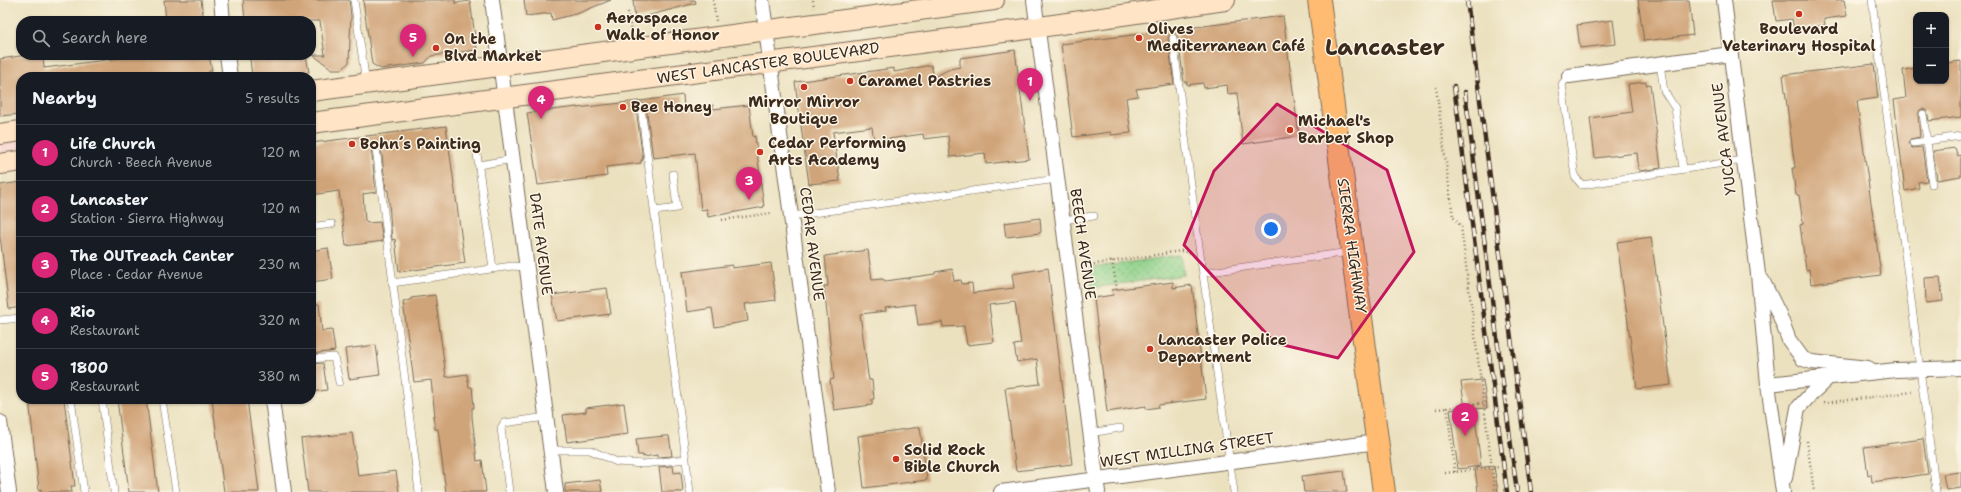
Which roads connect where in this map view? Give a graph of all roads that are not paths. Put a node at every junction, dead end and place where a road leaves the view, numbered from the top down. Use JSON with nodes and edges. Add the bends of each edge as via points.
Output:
{"nodes":[{"id":1,"x":221,"y":0,"type":"edge"},
{"id":2,"x":354,"y":0,"type":"edge"},
{"id":3,"x":492,"y":0,"type":"edge"},
{"id":4,"x":762,"y":0,"type":"edge"},
{"id":5,"x":994,"y":0,"type":"edge"},
{"id":6,"x":1034,"y":0,"type":"edge"},
{"id":7,"x":1225,"y":0,"type":"edge"},
{"id":8,"x":1319,"y":0,"type":"edge"},
{"id":9,"x":1724,"y":0,"type":"edge"},
{"id":10,"x":1872,"y":0,"type":"edge"},
{"id":11,"x":223,"y":16,"type":"edge"},
{"id":12,"x":1037,"y":27,"type":"junction"},
{"id":13,"x":766,"y":31,"type":"junction"},
{"id":14,"x":1173,"y":38,"type":"dead end"},
{"id":15,"x":1731,"y":54,"type":"junction"},
{"id":16,"x":228,"y":60,"type":"edge"},
{"id":17,"x":771,"y":62,"type":"junction"},
{"id":18,"x":1660,"y":64,"type":"junction"},
{"id":19,"x":501,"y":65,"type":"junction"},
{"id":20,"x":229,"y":72,"type":"edge"},
{"id":21,"x":1569,"y":76,"type":"joint"},
{"id":22,"x":366,"y":83,"type":"junction"},
{"id":23,"x":316,"y":90,"type":"edge"},
{"id":24,"x":505,"y":98,"type":"junction"},
{"id":25,"x":641,"y":107,"type":"dead end"},
{"id":26,"x":1923,"y":114,"type":"dead end"},
{"id":27,"x":316,"y":122,"type":"edge"},
{"id":28,"x":16,"y":132,"type":"edge"},
{"id":29,"x":0,"y":134,"type":"edge"},
{"id":30,"x":1961,"y":136,"type":"edge"},
{"id":31,"x":1927,"y":142,"type":"junction"},
{"id":32,"x":1913,"y":143,"type":"dead end"},
{"id":33,"x":476,"y":147,"type":"dead end"},
{"id":34,"x":376,"y":148,"type":"dead end"},
{"id":35,"x":513,"y":159,"type":"junction"},
{"id":36,"x":1743,"y":160,"type":"junction"},
{"id":37,"x":16,"y":162,"type":"edge"},
{"id":38,"x":0,"y":164,"type":"edge"},
{"id":39,"x":479,"y":165,"type":"junction"},
{"id":40,"x":1683,"y":170,"type":"junction"},
{"id":41,"x":673,"y":174,"type":"dead end"},
{"id":42,"x":1057,"y":180,"type":"junction"},
{"id":43,"x":1932,"y":184,"type":"dead end"},
{"id":44,"x":655,"y":211,"type":"junction"},
{"id":45,"x":792,"y":216,"type":"junction"},
{"id":46,"x":1094,"y":216,"type":"dead end"},
{"id":47,"x":1062,"y":220,"type":"junction"},
{"id":48,"x":332,"y":224,"type":"dead end"},
{"id":49,"x":316,"y":226,"type":"edge"},
{"id":50,"x":1353,"y":252,"type":"junction"},
{"id":51,"x":526,"y":267,"type":"junction"},
{"id":52,"x":493,"y":268,"type":"junction"},
{"id":53,"x":1203,"y":273,"type":"junction"},
{"id":54,"x":1758,"y":274,"type":"junction"},
{"id":55,"x":392,"y":283,"type":"junction"},
{"id":56,"x":16,"y":318,"type":"edge"},
{"id":57,"x":0,"y":320,"type":"edge"},
{"id":58,"x":316,"y":358,"type":"edge"},
{"id":59,"x":1961,"y":368,"type":"edge"},
{"id":60,"x":1921,"y":369,"type":"junction"},
{"id":61,"x":1896,"y":370,"type":"junction"},
{"id":62,"x":1828,"y":378,"type":"junction"},
{"id":63,"x":339,"y":382,"type":"dead end"},
{"id":64,"x":1768,"y":384,"type":"junction"},
{"id":65,"x":72,"y":404,"type":"edge"},
{"id":66,"x":103,"y":404,"type":"edge"},
{"id":67,"x":163,"y":404,"type":"edge"},
{"id":68,"x":273,"y":404,"type":"edge"},
{"id":69,"x":546,"y":417,"type":"junction"},
{"id":70,"x":0,"y":422,"type":"edge"},
{"id":71,"x":1120,"y":428,"type":"dead end"},
{"id":72,"x":1090,"y":433,"type":"junction"},
{"id":73,"x":1377,"y":442,"type":"junction"},
{"id":74,"x":550,"y":450,"type":"junction"},
{"id":75,"x":686,"y":459,"type":"junction"},
{"id":76,"x":1230,"y":462,"type":"junction"},
{"id":77,"x":1097,"y":486,"type":"edge"},
{"id":78,"x":1783,"y":491,"type":"edge"},
{"id":79,"x":9,"y":492,"type":"edge"},
{"id":80,"x":84,"y":492,"type":"edge"},
{"id":81,"x":114,"y":492,"type":"edge"},
{"id":82,"x":176,"y":492,"type":"edge"},
{"id":83,"x":284,"y":492,"type":"edge"},
{"id":84,"x":419,"y":492,"type":"edge"},
{"id":85,"x":509,"y":492,"type":"edge"},
{"id":86,"x":556,"y":492,"type":"edge"},
{"id":87,"x":690,"y":492,"type":"edge"},
{"id":88,"x":828,"y":492,"type":"edge"},
{"id":89,"x":1001,"y":492,"type":"edge"},
{"id":90,"x":1234,"y":492,"type":"edge"},
{"id":91,"x":1384,"y":492,"type":"edge"},
{"id":92,"x":1936,"y":492,"type":"edge"}],
"edges":[{"from":1,"to":11,"type":"street"},
{"from":2,"to":22,"type":"lane"},
{"from":3,"to":19,"type":"street","name":"DATE AVENUE"},
{"from":4,"to":13,"type":"street","name":"CEDAR AVENUE"},
{"from":5,"to":13,"type":"street"},
{"from":6,"to":12,"type":"street","name":"BEECH AVENUE"},
{"from":7,"to":12,"type":"street","name":"WEST LANCASTER BOULEVARD"},
{"from":8,"to":50,"type":"main road","name":"SIERRA HIGHWAY"},
{"from":9,"to":15,"type":"street","name":"YUCCA AVENUE"},
{"from":10,"to":60,"type":"lane"},
{"from":12,"to":17,"type":"street","name":"WEST LANCASTER BOULEVARD"},
{"from":12,"to":42,"type":"street","name":"BEECH AVENUE"},
{"from":13,"to":17,"type":"street","name":"CEDAR AVENUE"},
{"from":13,"to":19,"type":"street"},
{"from":14,"to":53,"type":"lane"},
{"from":15,"to":18,"type":"street"},
{"from":15,"to":36,"type":"street","name":"YUCCA AVENUE"},
{"from":16,"to":20,"type":"street"},
{"from":17,"to":24,"type":"street","name":"WEST LANCASTER BOULEVARD"},
{"from":17,"to":45,"type":"street","name":"CEDAR AVENUE"},
{"from":18,"to":21,"type":"street"},
{"from":18,"to":40,"type":"lane","via":[[1664,91],[1675,108]]},
{"from":19,"to":22,"type":"street"},
{"from":19,"to":24,"type":"street","name":"DATE AVENUE"},
{"from":21,"to":40,"type":"lane","via":[[1562,84],[1575,177],[1582,185]]},
{"from":22,"to":23,"type":"street"},
{"from":24,"to":27,"type":"street","name":"WEST LANCASTER BOULEVARD"},
{"from":24,"to":35,"type":"street","name":"DATE AVENUE"},
{"from":25,"to":44,"type":"lane"},
{"from":26,"to":31,"type":"lane"},
{"from":28,"to":29,"type":"street"},
{"from":30,"to":31,"type":"lane"},
{"from":31,"to":32,"type":"lane"},
{"from":31,"to":43,"type":"lane"},
{"from":33,"to":39,"type":"lane"},
{"from":34,"to":55,"type":"lane"},
{"from":35,"to":39,"type":"lane"},
{"from":35,"to":51,"type":"street","name":"DATE AVENUE"},
{"from":36,"to":40,"type":"lane"},
{"from":36,"to":54,"type":"street","name":"YUCCA AVENUE"},
{"from":37,"to":38,"type":"street"},
{"from":39,"to":52,"type":"lane"},
{"from":41,"to":44,"type":"lane","via":[[677,208]]},
{"from":42,"to":45,"type":"lane"},
{"from":42,"to":47,"type":"street","name":"BEECH AVENUE"},
{"from":44,"to":75,"type":"lane"},
{"from":45,"to":88,"type":"street","name":"CEDAR AVENUE"},
{"from":46,"to":47,"type":"lane"},
{"from":47,"to":72,"type":"street","name":"BEECH AVENUE"},
{"from":48,"to":49,"type":"lane"},
{"from":50,"to":53,"type":"lane"},
{"from":50,"to":73,"type":"main road","name":"SIERRA HIGHWAY"},
{"from":51,"to":52,"type":"lane"},
{"from":51,"to":69,"type":"street","name":"DATE AVENUE"},
{"from":52,"to":55,"type":"lane"},
{"from":53,"to":76,"type":"lane"},
{"from":54,"to":61,"type":"street","name":"YUCCA AVENUE","via":[[1779,314],[1789,340],[1803,359]]},
{"from":54,"to":64,"type":"street","name":"YUCCA AVENUE"},
{"from":55,"to":84,"type":"lane"},
{"from":56,"to":57,"type":"lane"},
{"from":58,"to":63,"type":"lane","via":[[334,356]]},
{"from":59,"to":60,"type":"street"},
{"from":60,"to":61,"type":"street"},
{"from":60,"to":92,"type":"lane"},
{"from":61,"to":62,"type":"street"},
{"from":62,"to":64,"type":"street"},
{"from":62,"to":78,"type":"street","via":[[1798,408]]},
{"from":64,"to":78,"type":"street","name":"YUCCA AVENUE"},
{"from":65,"to":80,"type":"lane"},
{"from":66,"to":81,"type":"lane"},
{"from":67,"to":82,"type":"lane"},
{"from":68,"to":83,"type":"street"},
{"from":69,"to":74,"type":"street","name":"DATE AVENUE"},
{"from":69,"to":85,"type":"lane","via":[[504,423],[501,428]]},
{"from":70,"to":79,"type":"street"},
{"from":71,"to":72,"type":"lane"},
{"from":72,"to":77,"type":"street","name":"BEECH AVENUE"},
{"from":73,"to":76,"type":"street","name":"WEST MILLING STREET"},
{"from":73,"to":91,"type":"main road","name":"SIERRA HIGHWAY"},
{"from":74,"to":75,"type":"lane","via":[[590,450],[617,462],[643,464]]},
{"from":74,"to":86,"type":"street","name":"DATE AVENUE"},
{"from":75,"to":87,"type":"lane"},
{"from":76,"to":77,"type":"street","name":"WEST MILLING STREET"},
{"from":76,"to":90,"type":"lane"},
{"from":77,"to":89,"type":"street","name":"WEST MILLING STREET"}]}
